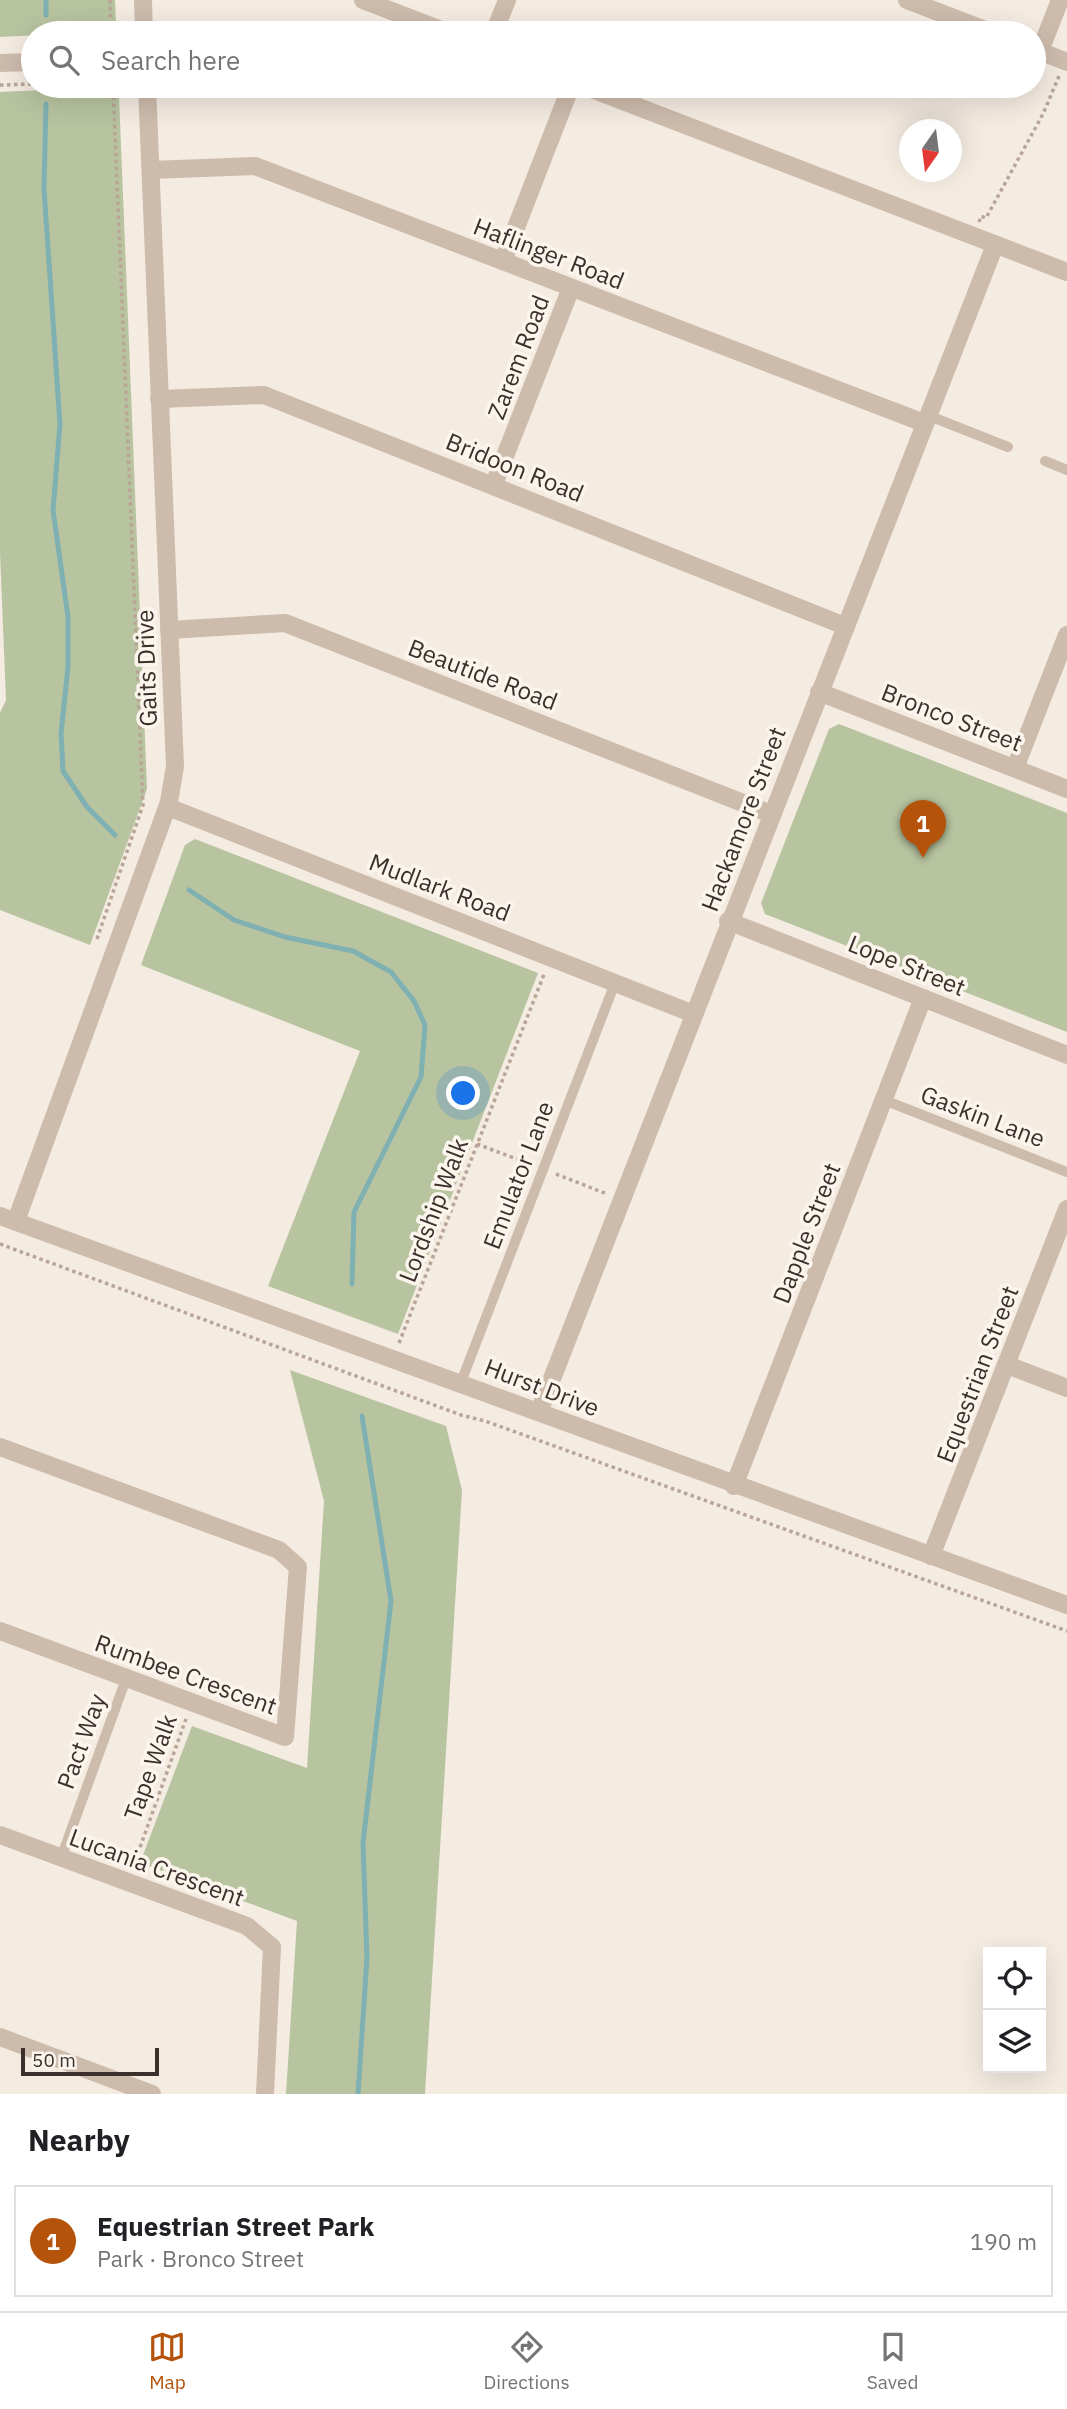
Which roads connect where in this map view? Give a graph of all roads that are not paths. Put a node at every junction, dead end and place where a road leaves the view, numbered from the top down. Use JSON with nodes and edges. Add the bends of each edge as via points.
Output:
{"nodes":[{"id":1,"x":363,"y":0,"type":"edge"},
{"id":2,"x":507,"y":0,"type":"edge"},
{"id":3,"x":907,"y":0,"type":"edge"},
{"id":4,"x":1060,"y":0,"type":"edge"},
{"id":5,"x":418,"y":21,"type":"edge"},
{"id":6,"x":499,"y":21,"type":"edge"},
{"id":7,"x":962,"y":21,"type":"edge"},
{"id":8,"x":1046,"y":30,"type":"edge"},
{"id":9,"x":1046,"y":54,"type":"edge"},
{"id":10,"x":21,"y":62,"type":"edge"},
{"id":11,"x":1066,"y":62,"type":"edge"},
{"id":12,"x":0,"y":63,"type":"edge"},
{"id":13,"x":147,"y":98,"type":"edge"},
{"id":14,"x":566,"y":98,"type":"edge"},
{"id":15,"x":615,"y":98,"type":"edge"},
{"id":16,"x":151,"y":170,"type":"junction"},
{"id":17,"x":995,"y":244,"type":"junction"},
{"id":18,"x":503,"y":261,"type":"junction"},
{"id":19,"x":1067,"y":272,"type":"edge"},
{"id":20,"x":571,"y":288,"type":"junction"},
{"id":21,"x":159,"y":399,"type":"junction"},
{"id":22,"x":926,"y":419,"type":"junction"},
{"id":23,"x":1009,"y":447,"type":"dead end"},
{"id":24,"x":1045,"y":461,"type":"dead end"},
{"id":25,"x":1067,"y":470,"type":"edge"},
{"id":26,"x":494,"y":484,"type":"junction"},
{"id":27,"x":845,"y":626,"type":"junction"},
{"id":28,"x":169,"y":629,"type":"junction"},
{"id":29,"x":1067,"y":635,"type":"edge"},
{"id":30,"x":819,"y":692,"type":"junction"},
{"id":31,"x":1015,"y":768,"type":"junction"},
{"id":32,"x":1067,"y":789,"type":"edge"},
{"id":33,"x":168,"y":807,"type":"junction"},
{"id":34,"x":771,"y":814,"type":"junction"},
{"id":35,"x":729,"y":921,"type":"junction"},
{"id":36,"x":615,"y":983,"type":"junction"},
{"id":37,"x":923,"y":998,"type":"junction"},
{"id":38,"x":694,"y":1014,"type":"junction"},
{"id":39,"x":1067,"y":1055,"type":"edge"},
{"id":40,"x":884,"y":1100,"type":"junction"},
{"id":41,"x":1067,"y":1171,"type":"edge"},
{"id":42,"x":1067,"y":1209,"type":"edge"},
{"id":43,"x":8,"y":1218,"type":"edge"},
{"id":44,"x":1007,"y":1365,"type":"junction"},
{"id":45,"x":461,"y":1382,"type":"junction"},
{"id":46,"x":1067,"y":1388,"type":"edge"},
{"id":47,"x":539,"y":1412,"type":"junction"},
{"id":48,"x":0,"y":1447,"type":"edge"},
{"id":49,"x":734,"y":1486,"type":"junction"},
{"id":50,"x":931,"y":1556,"type":"junction"},
{"id":51,"x":1067,"y":1605,"type":"edge"},
{"id":52,"x":0,"y":1631,"type":"edge"},
{"id":53,"x":126,"y":1679,"type":"junction"},
{"id":54,"x":0,"y":1835,"type":"edge"},
{"id":55,"x":61,"y":1858,"type":"junction"},
{"id":56,"x":0,"y":2037,"type":"edge"},
{"id":57,"x":152,"y":2094,"type":"edge"},
{"id":58,"x":265,"y":2094,"type":"edge"}],
"edges":[{"from":1,"to":5,"type":"street"},
{"from":2,"to":6,"type":"street"},
{"from":3,"to":7,"type":"street"},
{"from":4,"to":8,"type":"street"},
{"from":9,"to":11,"type":"street"},
{"from":10,"to":12,"type":"street"},
{"from":13,"to":16,"type":"street","name":"Gaits Drive"},
{"from":14,"to":18,"type":"street"},
{"from":15,"to":17,"type":"street"},
{"from":16,"to":18,"type":"street","name":"Haflinger Road","via":[[255,166]]},
{"from":16,"to":21,"type":"street","name":"Gaits Drive"},
{"from":17,"to":19,"type":"street"},
{"from":17,"to":22,"type":"street","name":"Hackamore Street"},
{"from":18,"to":20,"type":"street","name":"Haflinger Road"},
{"from":20,"to":22,"type":"street","name":"Haflinger Road"},
{"from":20,"to":26,"type":"street","name":"Zarem Road"},
{"from":21,"to":26,"type":"street","name":"Bridoon Road","via":[[264,395]]},
{"from":21,"to":28,"type":"street","name":"Gaits Drive"},
{"from":22,"to":23,"type":"lane","name":"Haflinger Road"},
{"from":22,"to":27,"type":"street","name":"Hackamore Street"},
{"from":24,"to":25,"type":"lane"},
{"from":26,"to":27,"type":"street","name":"Bridoon Road"},
{"from":27,"to":30,"type":"street","name":"Hackamore Street"},
{"from":28,"to":33,"type":"street","name":"Gaits Drive","via":[[175,766]]},
{"from":28,"to":34,"type":"street","name":"Beautide Road","via":[[285,623]]},
{"from":29,"to":31,"type":"street"},
{"from":30,"to":31,"type":"street","name":"Bronco Street"},
{"from":30,"to":34,"type":"street","name":"Hackamore Street"},
{"from":31,"to":32,"type":"street","name":"Bronco Street"},
{"from":33,"to":36,"type":"street","name":"Mudlark Road"},
{"from":33,"to":43,"type":"street","name":"Gaits Drive"},
{"from":34,"to":35,"type":"street","name":"Hackamore Street"},
{"from":35,"to":37,"type":"street","name":"Lope Street"},
{"from":35,"to":38,"type":"street","name":"Hackamore Street"},
{"from":36,"to":38,"type":"street","name":"Mudlark Road"},
{"from":36,"to":45,"type":"lane","name":"Emulator Lane"},
{"from":37,"to":39,"type":"street","name":"Lope Street"},
{"from":37,"to":40,"type":"street","name":"Dapple Street"},
{"from":38,"to":47,"type":"street","name":"Hackamore Street"},
{"from":40,"to":41,"type":"lane","name":"Gaskin Lane"},
{"from":40,"to":49,"type":"street","name":"Dapple Street"},
{"from":42,"to":44,"type":"street","name":"Equestrian Street"},
{"from":43,"to":45,"type":"street","name":"Hurst Drive"},
{"from":44,"to":46,"type":"street"},
{"from":44,"to":50,"type":"street","name":"Equestrian Street"},
{"from":45,"to":47,"type":"street","name":"Hurst Drive"},
{"from":47,"to":49,"type":"street","name":"Hurst Drive"},
{"from":48,"to":53,"type":"street","name":"Rumbee Crescent","via":[[279,1550],[298,1567],[285,1737]]},
{"from":49,"to":50,"type":"street","name":"Hurst Drive"},
{"from":50,"to":51,"type":"street","name":"Hurst Drive"},
{"from":52,"to":53,"type":"street","name":"Rumbee Crescent"},
{"from":53,"to":55,"type":"lane","name":"Pact Way"},
{"from":54,"to":55,"type":"street","name":"Lucania Crescent"},
{"from":55,"to":58,"type":"street","name":"Lucania Crescent","via":[[247,1926],[272,1947]]},
{"from":56,"to":57,"type":"street"}]}
